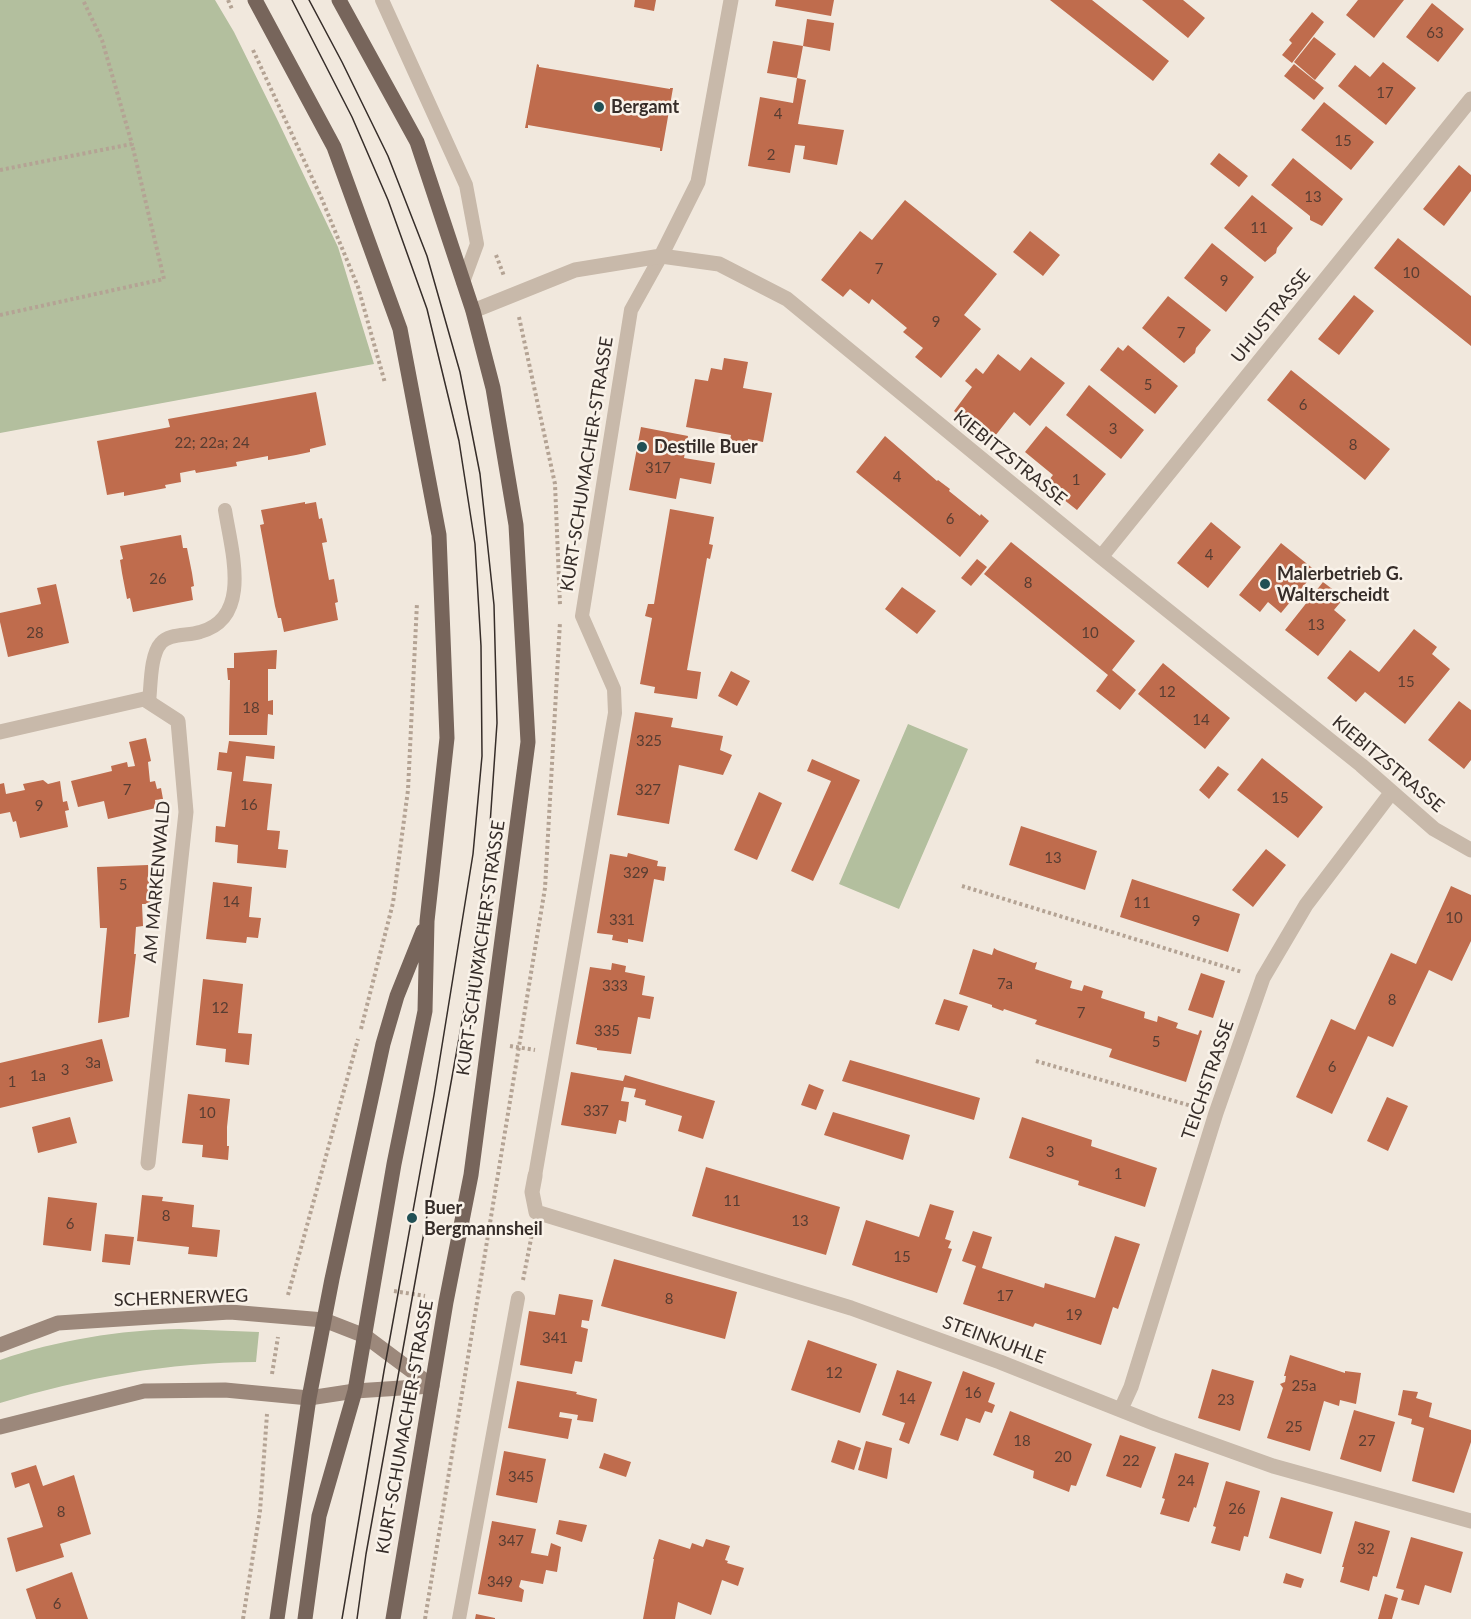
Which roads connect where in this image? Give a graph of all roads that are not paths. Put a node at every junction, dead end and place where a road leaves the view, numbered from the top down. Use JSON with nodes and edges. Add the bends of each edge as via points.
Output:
{"nodes":[{"id":1,"x":255,"y":0,"type":"edge"},
{"id":2,"x":339,"y":0,"type":"edge"},
{"id":3,"x":382,"y":0,"type":"edge"},
{"id":4,"x":731,"y":0,"type":"edge"},
{"id":5,"x":1471,"y":99,"type":"edge"},
{"id":6,"x":661,"y":256,"type":"junction"},
{"id":7,"x":463,"y":282,"type":"junction"},
{"id":8,"x":473,"y":311,"type":"junction"},
{"id":9,"x":225,"y":510,"type":"dead end"},
{"id":10,"x":1101,"y":557,"type":"junction"},
{"id":11,"x":149,"y":702,"type":"junction"},
{"id":12,"x":0,"y":732,"type":"edge"},
{"id":13,"x":1391,"y":793,"type":"junction"},
{"id":14,"x":1471,"y":850,"type":"edge"},
{"id":15,"x":427,"y":921,"type":"junction"},
{"id":16,"x":148,"y":1163,"type":"dead end"},
{"id":17,"x":535,"y":1176,"type":"joint"},
{"id":18,"x":518,"y":1298,"type":"dead end"},
{"id":19,"x":324,"y":1320,"type":"junction"},
{"id":20,"x":365,"y":1336,"type":"junction"},
{"id":21,"x":0,"y":1345,"type":"edge"},
{"id":22,"x":432,"y":1386,"type":"junction"},
{"id":23,"x":355,"y":1391,"type":"junction"},
{"id":24,"x":309,"y":1398,"type":"junction"},
{"id":25,"x":1121,"y":1409,"type":"junction"},
{"id":26,"x":0,"y":1426,"type":"edge"},
{"id":27,"x":1471,"y":1521,"type":"edge"},
{"id":28,"x":277,"y":1619,"type":"edge"},
{"id":29,"x":305,"y":1619,"type":"edge"},
{"id":30,"x":393,"y":1619,"type":"edge"},
{"id":31,"x":459,"y":1619,"type":"edge"}],
"edges":[{"from":1,"to":15,"type":"main road","via":[[334,147],[400,329],[439,536],[447,738]]},
{"from":2,"to":7,"type":"main road","name":"KURT-SCHUMACHER-STRASSE","via":[[417,142]]},
{"from":3,"to":7,"type":"lane","via":[[466,185],[477,244]]},
{"from":4,"to":6,"type":"street","via":[[698,182]]},
{"from":5,"to":10,"type":"street","name":"UHUSTRASSE"},
{"from":6,"to":8,"type":"street","name":"KIEBITZSTRASSE","via":[[575,270]]},
{"from":6,"to":10,"type":"street","name":"KIEBITZSTRASSE","via":[[719,264],[787,299]]},
{"from":6,"to":17,"type":"lane","name":"KURT-SCHUMACHER-STRASSE","via":[[631,310],[582,616],[614,689],[615,713]]},
{"from":7,"to":8,"type":"main road","name":"KURT-SCHUMACHER-STRASSE"},
{"from":8,"to":22,"type":"main road","name":"KURT-SCHUMACHER-STRASSE","via":[[493,388],[516,525],[528,742],[471,1175]]},
{"from":9,"to":11,"type":"lane","via":[[234,570],[232,604],[224,619],[211,629],[161,642]]},
{"from":10,"to":13,"type":"street","name":"KIEBITZSTRASSE","via":[[1352,757]]},
{"from":11,"to":12,"type":"street","via":[[144,699]]},
{"from":11,"to":16,"type":"street","name":"AM MARKENWALD","via":[[178,721],[186,812]]},
{"from":13,"to":14,"type":"street","name":"KIEBITZSTRASSE","via":[[1434,829]]},
{"from":13,"to":25,"type":"street","name":"TEICHSTRASSE","via":[[1306,905],[1263,978]]},
{"from":15,"to":19,"type":"main road","via":[[383,1044]]},
{"from":15,"to":20,"type":"main road","via":[[425,1011]]},
{"from":17,"to":25,"type":"street","name":"STEINKUHLE","via":[[532,1192],[536,1212],[851,1308]]},
{"from":18,"to":31,"type":"lane"},
{"from":19,"to":20,"type":"street","name":"SCHERNERWEG"},
{"from":19,"to":21,"type":"street","name":"SCHERNERWEG","via":[[230,1312],[58,1323]]},
{"from":19,"to":24,"type":"main road"},
{"from":20,"to":22,"type":"street","name":"SCHERNERWEG"},
{"from":20,"to":23,"type":"main road"},
{"from":22,"to":23,"type":"street"},
{"from":22,"to":30,"type":"main road","name":"KURT-SCHUMACHER-STRASSE"},
{"from":23,"to":24,"type":"street"},
{"from":23,"to":29,"type":"main road","via":[[319,1516]]},
{"from":24,"to":26,"type":"street","via":[[225,1390],[144,1391]]},
{"from":24,"to":28,"type":"main road"},
{"from":25,"to":27,"type":"street","name":"STEINKUHLE","via":[[1273,1466]]}]}
